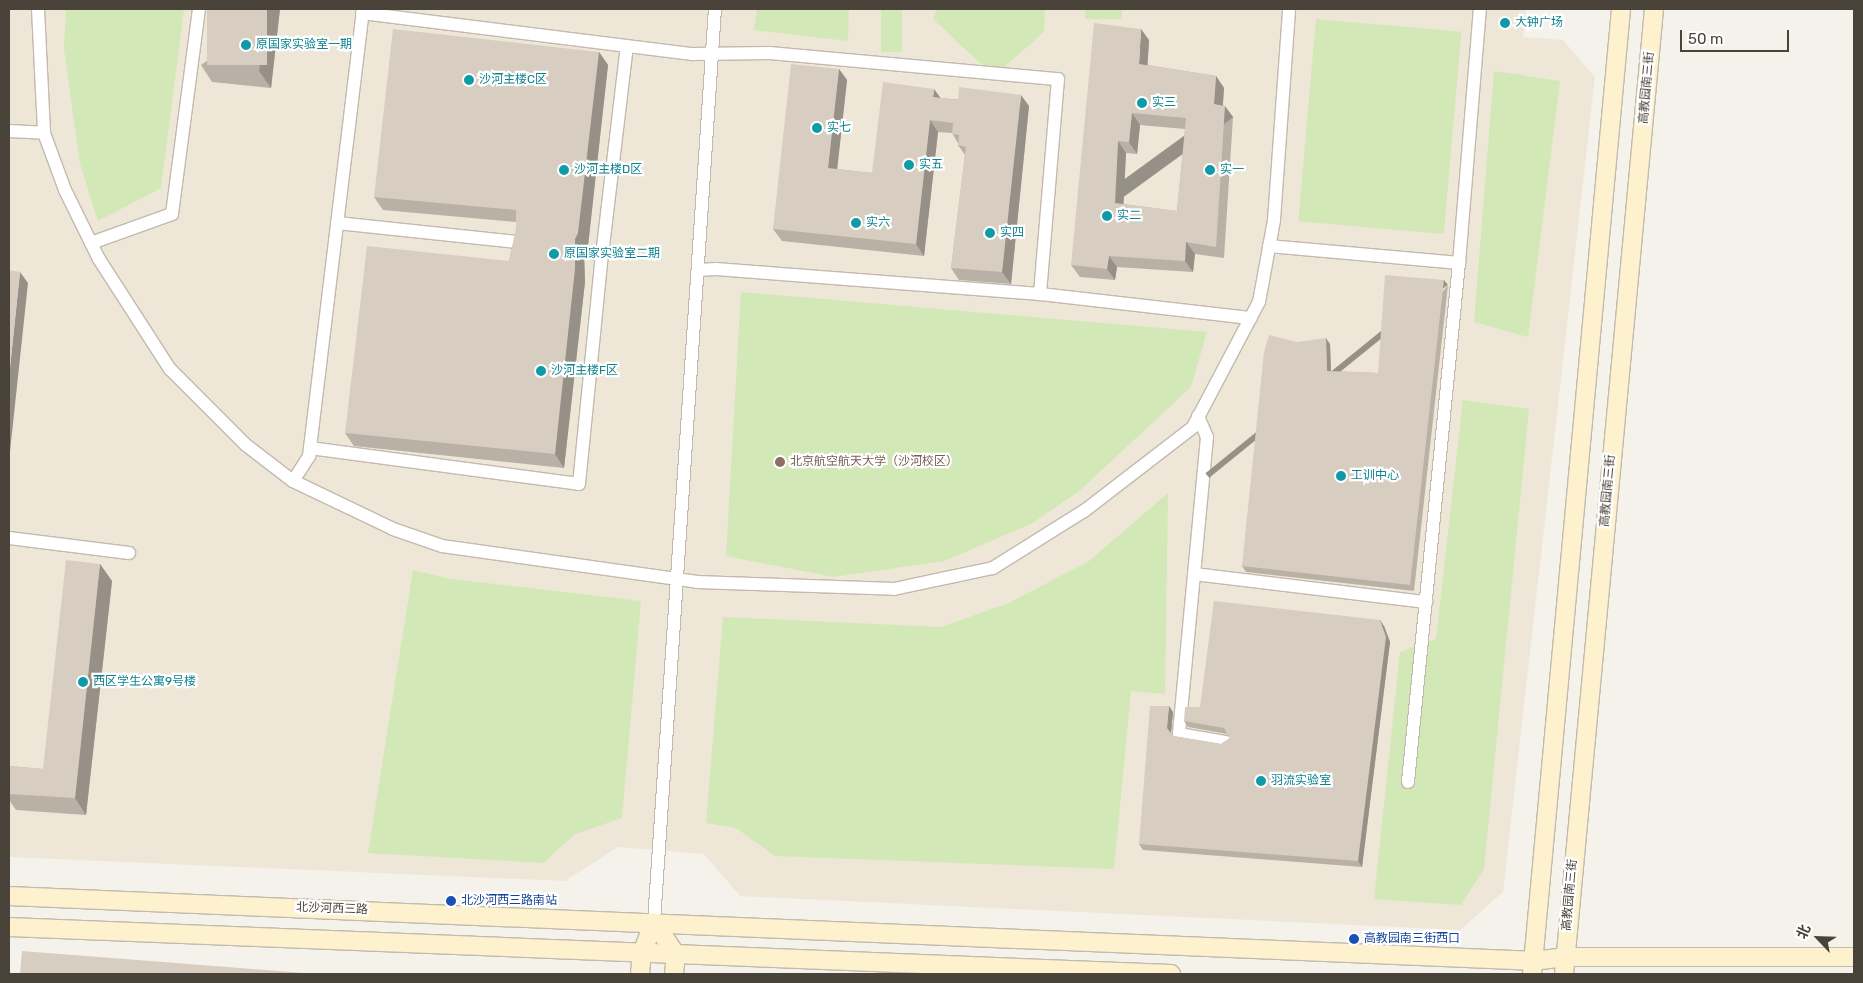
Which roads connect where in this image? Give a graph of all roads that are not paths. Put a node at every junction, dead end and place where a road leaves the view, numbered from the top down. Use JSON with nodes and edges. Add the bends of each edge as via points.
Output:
{"nodes":[{"id":1,"x":38,"y":9,"type":"edge"},
{"id":2,"x":199,"y":9,"type":"edge"},
{"id":3,"x":715,"y":9,"type":"edge"},
{"id":4,"x":1289,"y":9,"type":"edge"},
{"id":5,"x":1480,"y":9,"type":"edge"},
{"id":6,"x":1617,"y":9,"type":"edge"},
{"id":7,"x":1654,"y":9,"type":"edge"},
{"id":8,"x":363,"y":11,"type":"edge"},
{"id":9,"x":626,"y":46,"type":"junction"},
{"id":10,"x":712,"y":52,"type":"junction"},
{"id":11,"x":9,"y":131,"type":"edge"},
{"id":12,"x":44,"y":133,"type":"junction"},
{"id":13,"x":338,"y":223,"type":"junction"},
{"id":14,"x":517,"y":242,"type":"edge"},
{"id":15,"x":91,"y":243,"type":"junction"},
{"id":16,"x":1269,"y":246,"type":"junction"},
{"id":17,"x":1459,"y":263,"type":"junction"},
{"id":18,"x":698,"y":270,"type":"junction"},
{"id":19,"x":1040,"y":294,"type":"junction"},
{"id":20,"x":1251,"y":318,"type":"junction"},
{"id":21,"x":1198,"y":416,"type":"junction"},
{"id":22,"x":310,"y":448,"type":"junction"},
{"id":23,"x":293,"y":480,"type":"junction"},
{"id":24,"x":9,"y":538,"type":"edge"},
{"id":25,"x":129,"y":553,"type":"dead end"},
{"id":26,"x":1194,"y":574,"type":"junction"},
{"id":27,"x":679,"y":579,"type":"junction"},
{"id":28,"x":1426,"y":602,"type":"junction"},
{"id":29,"x":1226,"y":742,"type":"edge"},
{"id":30,"x":1408,"y":782,"type":"dead end"},
{"id":31,"x":9,"y":896,"type":"edge"},
{"id":32,"x":654,"y":922,"type":"junction"},
{"id":33,"x":9,"y":927,"type":"edge"},
{"id":34,"x":642,"y":953,"type":"junction"},
{"id":35,"x":676,"y":954,"type":"junction"},
{"id":36,"x":1854,"y":957,"type":"edge"},
{"id":37,"x":1565,"y":966,"type":"edge"},
{"id":38,"x":1533,"y":967,"type":"edge"},
{"id":39,"x":1041,"y":971,"type":"edge"},
{"id":40,"x":640,"y":974,"type":"edge"},
{"id":41,"x":674,"y":974,"type":"edge"},
{"id":42,"x":1171,"y":974,"type":"edge"}],
"edges":[{"from":1,"to":12,"type":"street"},
{"from":2,"to":15,"type":"street","via":[[172,214]]},
{"from":3,"to":10,"type":"street"},
{"from":4,"to":16,"type":"street","via":[[1274,220]]},
{"from":5,"to":17,"type":"street"},
{"from":6,"to":38,"type":"street"},
{"from":7,"to":37,"type":"street","name":"高教园南三街"},
{"from":8,"to":9,"type":"street"},
{"from":8,"to":13,"type":"street"},
{"from":9,"to":10,"type":"street","via":[[692,54]]},
{"from":9,"to":22,"type":"street","via":[[597,254],[580,484]]},
{"from":10,"to":18,"type":"street"},
{"from":10,"to":19,"type":"street","via":[[770,53],[1058,79]]},
{"from":11,"to":12,"type":"street"},
{"from":12,"to":15,"type":"street","via":[[65,190]]},
{"from":13,"to":14,"type":"street"},
{"from":13,"to":22,"type":"street"},
{"from":15,"to":23,"type":"street","via":[[170,369],[246,445]]},
{"from":16,"to":17,"type":"street"},
{"from":16,"to":20,"type":"street","via":[[1259,302]]},
{"from":17,"to":28,"type":"street"},
{"from":18,"to":19,"type":"street"},
{"from":18,"to":27,"type":"street"},
{"from":19,"to":20,"type":"street"},
{"from":20,"to":21,"type":"street"},
{"from":21,"to":26,"type":"street","via":[[1207,437]]},
{"from":21,"to":27,"type":"street","via":[[1193,427],[1084,511],[993,568],[894,589]]},
{"from":22,"to":23,"type":"street","via":[[309,456]]},
{"from":23,"to":27,"type":"street","via":[[393,529],[442,546]]},
{"from":24,"to":25,"type":"street"},
{"from":26,"to":28,"type":"street"},
{"from":26,"to":29,"type":"street","via":[[1179,734]]},
{"from":27,"to":32,"type":"street"},
{"from":28,"to":30,"type":"street"},
{"from":31,"to":32,"type":"street","name":"北沙河西三路"},
{"from":32,"to":34,"type":"street"},
{"from":32,"to":35,"type":"street"},
{"from":32,"to":38,"type":"street","name":"北沙河西三路"},
{"from":33,"to":34,"type":"street"},
{"from":34,"to":35,"type":"street"},
{"from":34,"to":40,"type":"street"},
{"from":35,"to":39,"type":"street"},
{"from":35,"to":41,"type":"street"},
{"from":36,"to":37,"type":"street","name":"北沙河西三路"},
{"from":37,"to":38,"type":"street","name":"北沙河西三路"},
{"from":39,"to":42,"type":"street"}]}
